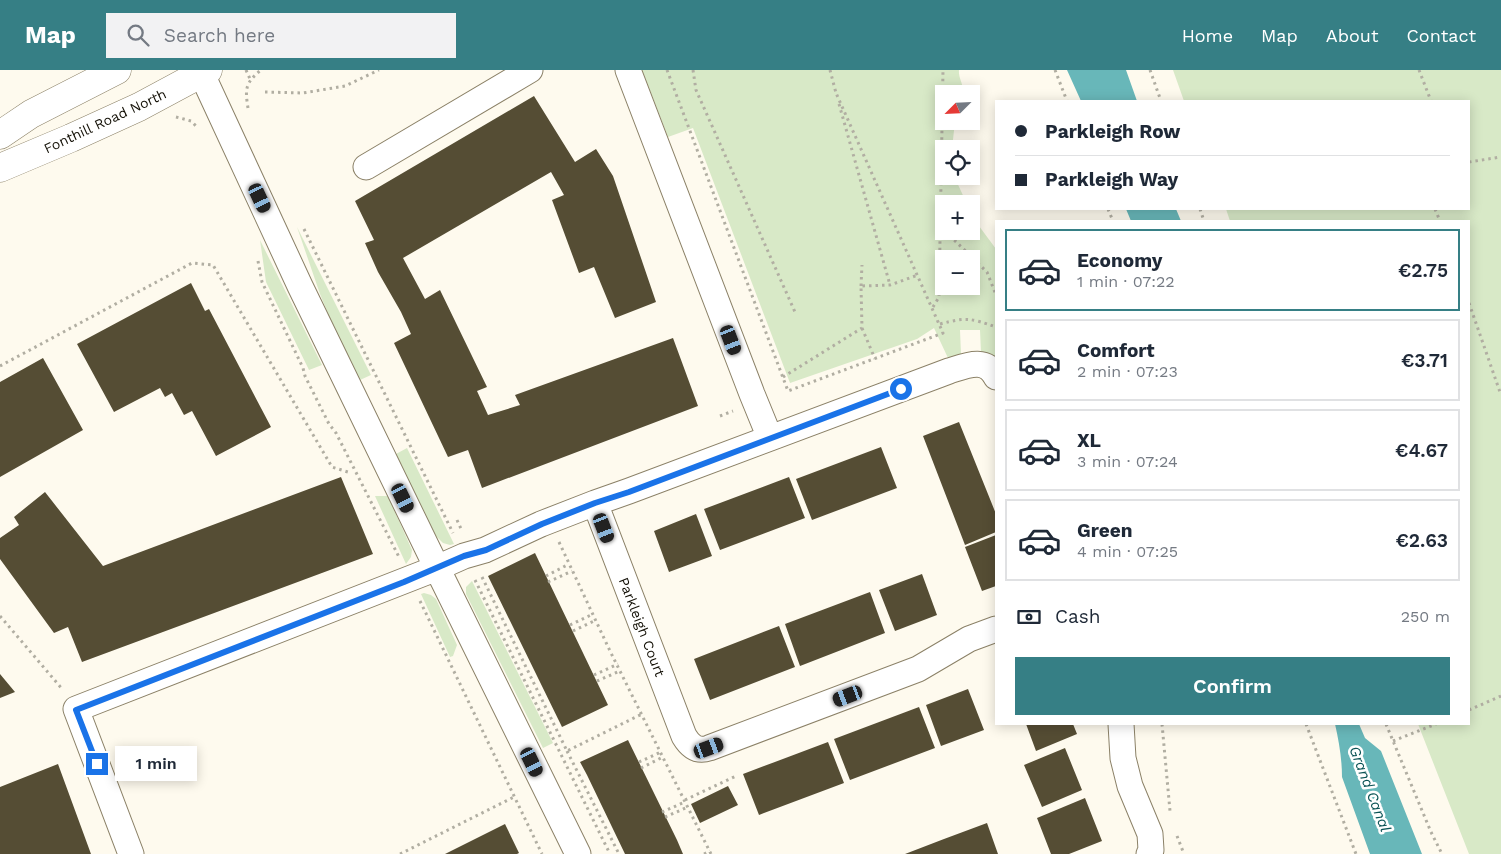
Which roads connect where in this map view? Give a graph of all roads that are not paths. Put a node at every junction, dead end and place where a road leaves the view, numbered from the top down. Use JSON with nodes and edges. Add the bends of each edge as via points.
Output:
{"nodes":[{"id":1,"x":118,"y":70,"type":"edge"},
{"id":2,"x":530,"y":70,"type":"edge"},
{"id":3,"x":628,"y":70,"type":"edge"},
{"id":4,"x":204,"y":71,"type":"edge"},
{"id":5,"x":0,"y":136,"type":"edge"},
{"id":6,"x":366,"y":167,"type":"dead end"},
{"id":7,"x":0,"y":168,"type":"edge"},
{"id":8,"x":989,"y":370,"type":"edge"},
{"id":9,"x":770,"y":438,"type":"junction"},
{"id":10,"x":595,"y":503,"type":"junction"},
{"id":11,"x":437,"y":568,"type":"junction"},
{"id":12,"x":995,"y":630,"type":"edge"},
{"id":13,"x":1120,"y":725,"type":"edge"},
{"id":14,"x":131,"y":854,"type":"edge"},
{"id":15,"x":578,"y":854,"type":"edge"},
{"id":16,"x":1149,"y":854,"type":"edge"}],
"edges":[{"from":1,"to":5,"type":"main road","via":[[31,114]]},
{"from":2,"to":6,"type":"street"},
{"from":3,"to":9,"type":"street"},
{"from":4,"to":7,"type":"main road","name":"Fonthill Road North","via":[[139,107]]},
{"from":4,"to":11,"type":"street","via":[[300,286]]},
{"from":8,"to":9,"type":"street","via":[[977,363],[949,371]]},
{"from":9,"to":10,"type":"street"},
{"from":10,"to":11,"type":"street"},
{"from":10,"to":12,"type":"street","name":"Parkleigh Court","via":[[684,736],[694,748],[709,748],[918,669],[969,640]]},
{"from":11,"to":14,"type":"street","via":[[76,710]]},
{"from":11,"to":15,"type":"street"},
{"from":13,"to":16,"type":"street","via":[[1130,786],[1150,834]]}]}
